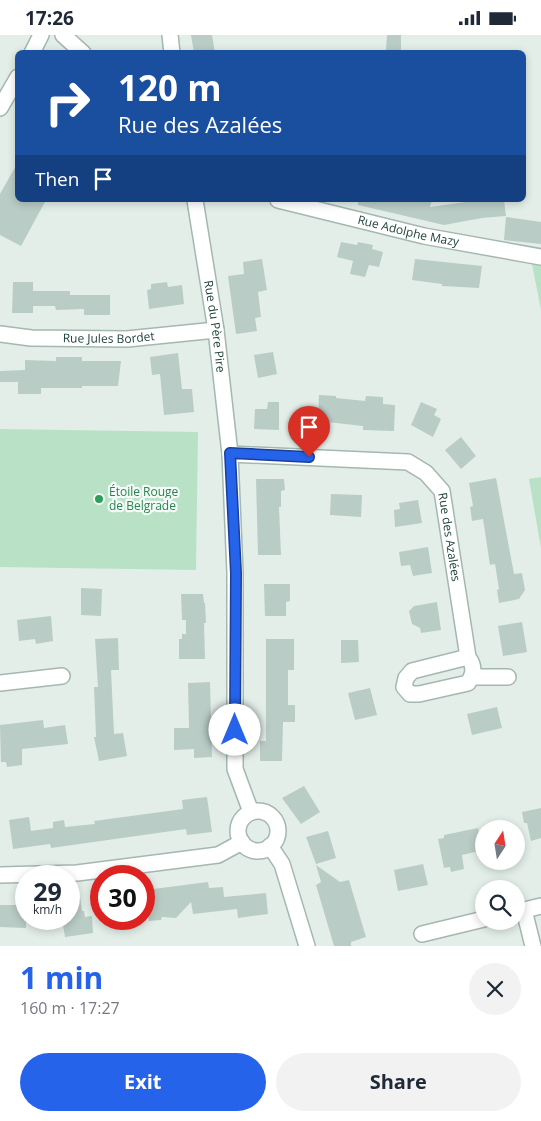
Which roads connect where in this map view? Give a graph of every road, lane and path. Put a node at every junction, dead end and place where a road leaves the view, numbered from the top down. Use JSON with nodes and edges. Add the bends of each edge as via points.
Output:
{"nodes":[{"id":1,"x":41,"y":35,"type":"edge"},
{"id":2,"x":63,"y":35,"type":"edge"},
{"id":3,"x":170,"y":35,"type":"edge"},
{"id":4,"x":34,"y":50,"type":"edge"},
{"id":5,"x":80,"y":50,"type":"edge"},
{"id":6,"x":172,"y":50,"type":"edge"},
{"id":7,"x":15,"y":82,"type":"edge"},
{"id":8,"x":0,"y":108,"type":"edge"},
{"id":9,"x":195,"y":202,"type":"edge"},
{"id":10,"x":286,"y":202,"type":"edge"},
{"id":11,"x":541,"y":257,"type":"edge"},
{"id":12,"x":216,"y":330,"type":"junction"},
{"id":13,"x":0,"y":334,"type":"edge"},
{"id":14,"x":230,"y":453,"type":"junction"},
{"id":15,"x":468,"y":657,"type":"junction"},
{"id":16,"x":62,"y":676,"type":"dead end"},
{"id":17,"x":472,"y":677,"type":"junction"},
{"id":18,"x":508,"y":677,"type":"dead end"},
{"id":19,"x":0,"y":683,"type":"edge"},
{"id":20,"x":251,"y":812,"type":"junction"},
{"id":21,"x":242,"y":842,"type":"junction"},
{"id":22,"x":270,"y":846,"type":"junction"},
{"id":23,"x":0,"y":875,"type":"edge"},
{"id":24,"x":541,"y":906,"type":"edge"},
{"id":25,"x":525,"y":910,"type":"edge"},
{"id":26,"x":475,"y":921,"type":"edge"},
{"id":27,"x":525,"y":926,"type":"edge"},
{"id":28,"x":422,"y":934,"type":"dead end"},
{"id":29,"x":308,"y":946,"type":"edge"},
{"id":30,"x":532,"y":946,"type":"edge"}],
"edges":[{"from":1,"to":4,"type":"street"},
{"from":2,"to":5,"type":"street"},
{"from":3,"to":6,"type":"street"},
{"from":7,"to":8,"type":"street"},
{"from":9,"to":12,"type":"street","name":"Rue du Père Pire"},
{"from":10,"to":11,"type":"street","name":"Rue Adolphe Mazy","via":[[424,236]]},
{"from":12,"to":13,"type":"street","name":"Rue Jules Bordet","via":[[127,339],[31,338]]},
{"from":12,"to":14,"type":"street","name":"Rue du Père Pire"},
{"from":14,"to":15,"type":"street","name":"Rue des Azalées","via":[[408,462],[426,473],[442,491]]},
{"from":14,"to":20,"type":"street","name":"Rue du Père Pire","via":[[236,573],[234,769]]},
{"from":15,"to":17,"type":"street","name":"Rue des Azalées","via":[[473,664]]},
{"from":15,"to":17,"type":"street","via":[[412,671],[406,677],[404,687],[410,694],[419,695],[468,683]]},
{"from":16,"to":19,"type":"street"},
{"from":17,"to":18,"type":"street"},
{"from":20,"to":21,"type":"street","via":[[239,825]]},
{"from":20,"to":22,"type":"street","via":[[265,812],[275,821],[277,834]]},
{"from":21,"to":22,"type":"street","via":[[246,847],[259,851]]},
{"from":21,"to":23,"type":"street","via":[[218,855],[77,873]]},
{"from":22,"to":29,"type":"street","via":[[282,864]]},
{"from":24,"to":25,"type":"street"},
{"from":26,"to":28,"type":"street"},
{"from":27,"to":30,"type":"street"}]}
